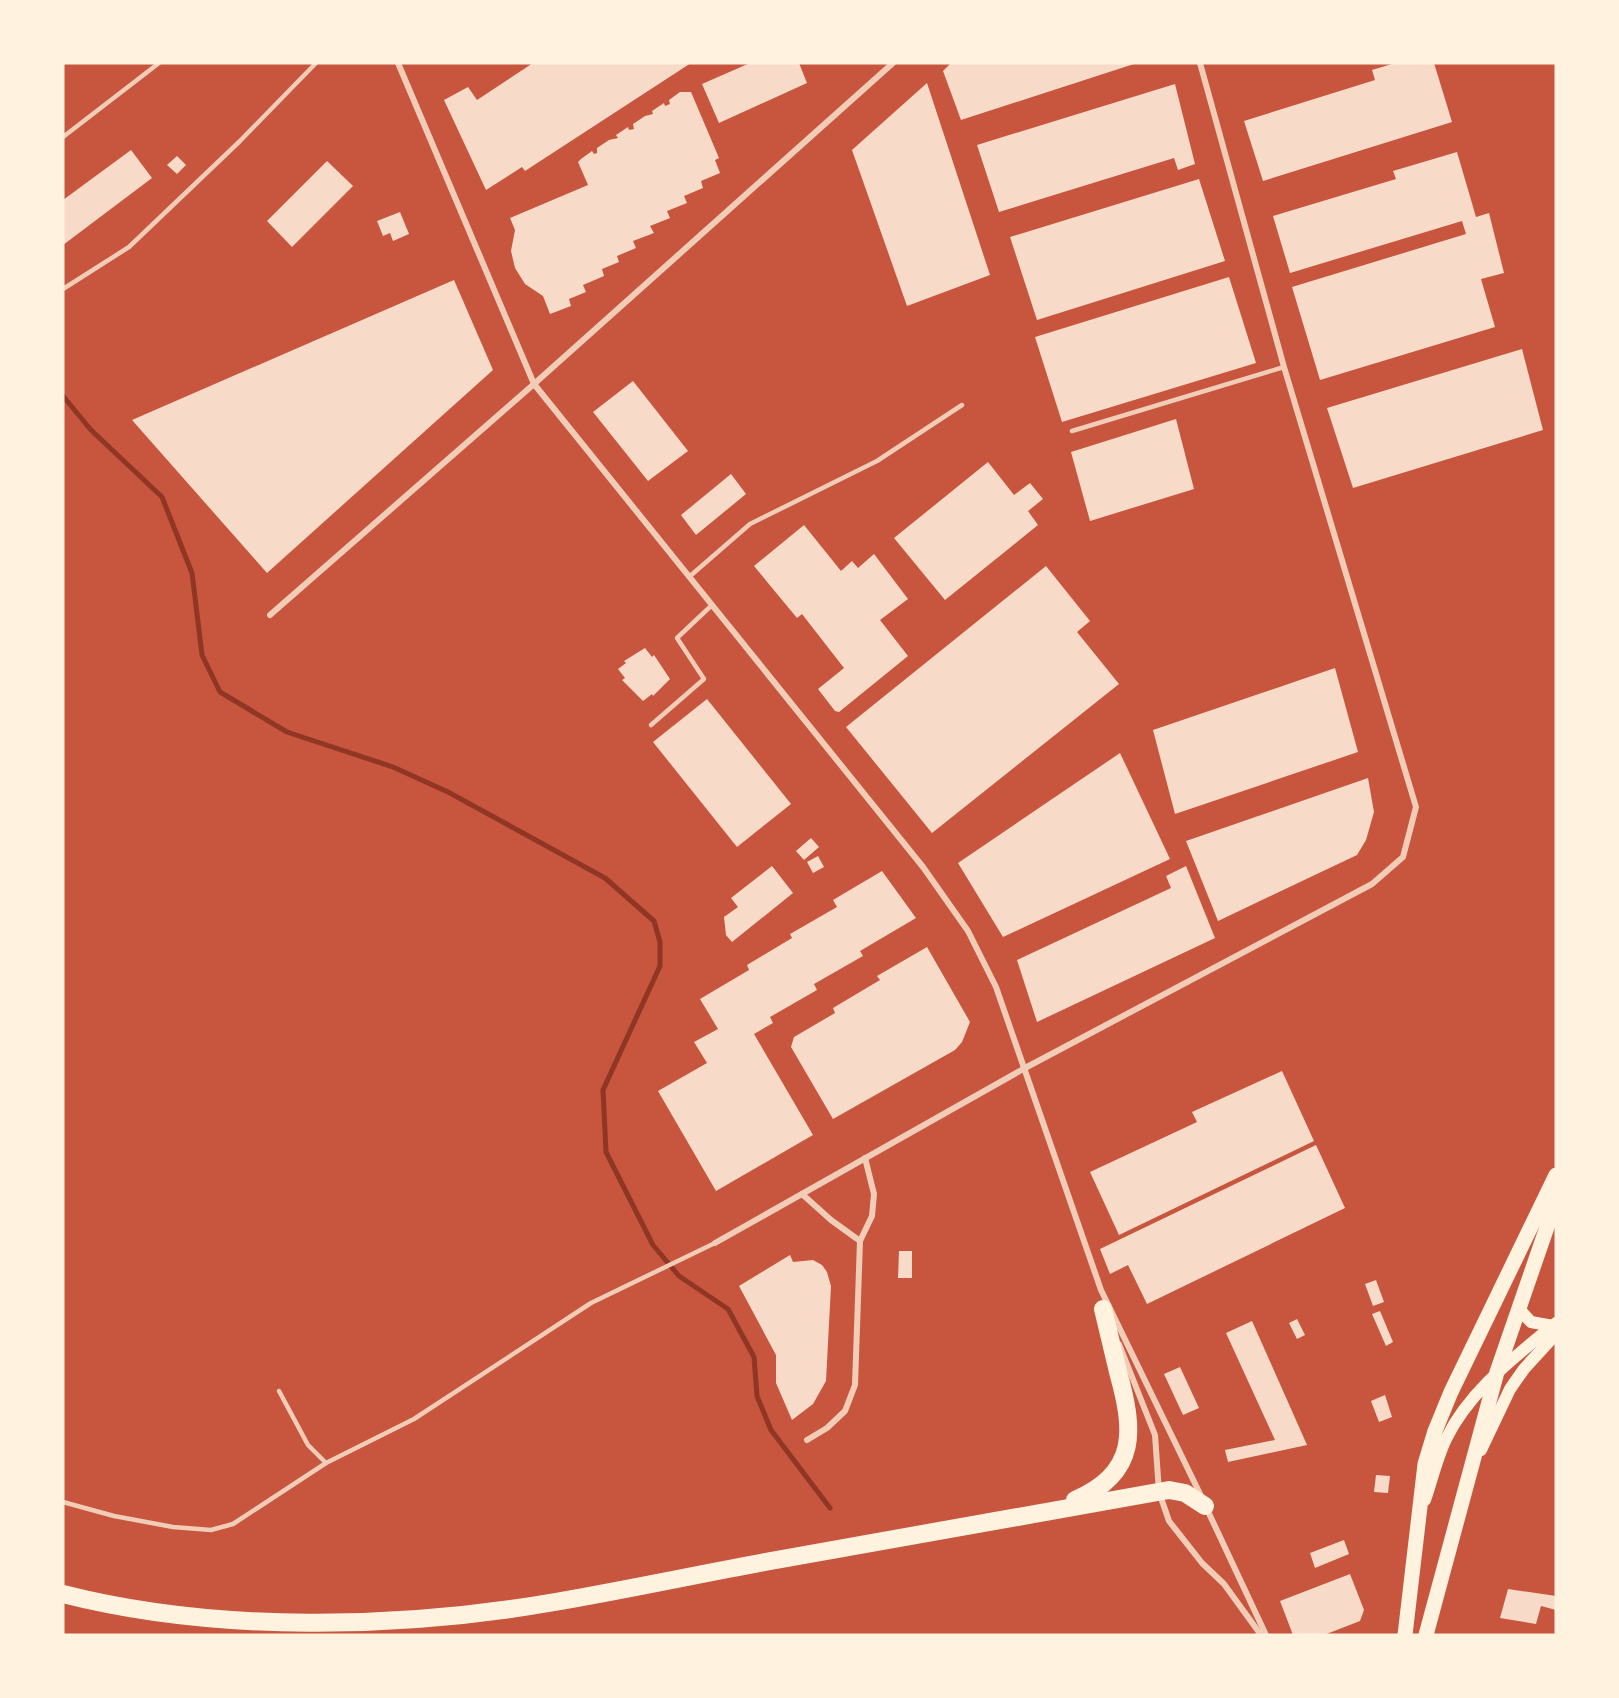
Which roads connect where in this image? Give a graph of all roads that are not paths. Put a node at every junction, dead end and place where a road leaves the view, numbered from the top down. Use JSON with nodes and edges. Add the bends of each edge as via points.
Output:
{"nodes":[{"id":1,"x":159,"y":63,"type":"edge"},
{"id":2,"x":316,"y":63,"type":"edge"},
{"id":3,"x":398,"y":63,"type":"edge"},
{"id":4,"x":893,"y":63,"type":"edge"},
{"id":5,"x":1200,"y":63,"type":"edge"},
{"id":6,"x":63,"y":137,"type":"edge"},
{"id":7,"x":63,"y":289,"type":"edge"},
{"id":8,"x":1284,"y":367,"type":"junction"},
{"id":9,"x":534,"y":384,"type":"junction"},
{"id":10,"x":962,"y":405,"type":"dead end"},
{"id":11,"x":1072,"y":431,"type":"dead end"},
{"id":12,"x":689,"y":577,"type":"junction"},
{"id":13,"x":712,"y":605,"type":"junction"},
{"id":14,"x":270,"y":615,"type":"dead end"},
{"id":15,"x":651,"y":726,"type":"dead end"},
{"id":16,"x":1025,"y":1068,"type":"junction"},
{"id":17,"x":865,"y":1158,"type":"junction"},
{"id":18,"x":1556,"y":1175,"type":"edge"},
{"id":19,"x":802,"y":1194,"type":"junction"},
{"id":20,"x":1556,"y":1201,"type":"edge"},
{"id":21,"x":860,"y":1241,"type":"junction"},
{"id":22,"x":715,"y":1243,"type":"joint"},
{"id":23,"x":1101,"y":1290,"type":"junction"},
{"id":24,"x":1103,"y":1309,"type":"junction"},
{"id":25,"x":1519,"y":1310,"type":"junction"},
{"id":26,"x":1555,"y":1328,"type":"edge"},
{"id":27,"x":1497,"y":1372,"type":"junction"},
{"id":28,"x":279,"y":1391,"type":"dead end"},
{"id":29,"x":807,"y":1440,"type":"dead end"},
{"id":30,"x":1475,"y":1462,"type":"junction"},
{"id":31,"x":326,"y":1463,"type":"junction"},
{"id":32,"x":1159,"y":1492,"type":"junction"},
{"id":33,"x":63,"y":1502,"type":"edge"},
{"id":34,"x":1205,"y":1506,"type":"junction"},
{"id":35,"x":1057,"y":1508,"type":"junction"},
{"id":36,"x":1417,"y":1523,"type":"junction"},
{"id":37,"x":63,"y":1594,"type":"edge"},
{"id":38,"x":1261,"y":1635,"type":"edge"},
{"id":39,"x":1266,"y":1635,"type":"edge"},
{"id":40,"x":1405,"y":1635,"type":"edge"},
{"id":41,"x":1426,"y":1635,"type":"edge"}],
"edges":[{"from":1,"to":6,"type":"lane"},
{"from":2,"to":7,"type":"lane","via":[[129,247]]},
{"from":3,"to":9,"type":"street"},
{"from":4,"to":9,"type":"street"},
{"from":5,"to":8,"type":"street"},
{"from":8,"to":11,"type":"lane"},
{"from":8,"to":16,"type":"street","via":[[1416,807],[1403,858],[1372,884]]},
{"from":9,"to":12,"type":"street"},
{"from":9,"to":14,"type":"street"},
{"from":10,"to":12,"type":"lane","via":[[877,461],[750,524]]},
{"from":12,"to":13,"type":"street"},
{"from":13,"to":15,"type":"lane","via":[[677,638],[704,679]]},
{"from":13,"to":16,"type":"street","via":[[923,867],[968,931],[996,987]]},
{"from":16,"to":17,"type":"street"},
{"from":16,"to":23,"type":"street"},
{"from":17,"to":19,"type":"street"},
{"from":17,"to":21,"type":"street","via":[[874,1194],[872,1216]]},
{"from":18,"to":36,"type":"main road","via":[[1451,1392],[1425,1464]]},
{"from":19,"to":21,"type":"street"},
{"from":19,"to":22,"type":"street"},
{"from":20,"to":25,"type":"main road"},
{"from":21,"to":29,"type":"street","via":[[855,1385],[845,1411]]},
{"from":22,"to":31,"type":"lane","via":[[591,1303],[414,1419]]},
{"from":23,"to":24,"type":"street"},
{"from":23,"to":34,"type":"street"},
{"from":24,"to":32,"type":"street","via":[[1155,1434]]},
{"from":24,"to":35,"type":"highway","via":[[1129,1408],[1125,1452],[1114,1474],[1093,1493]]},
{"from":25,"to":26,"type":"main road","via":[[1531,1322]]},
{"from":25,"to":27,"type":"main road"},
{"from":26,"to":27,"type":"main road"},
{"from":26,"to":30,"type":"main road","via":[[1510,1389]]},
{"from":27,"to":30,"type":"main road"},
{"from":27,"to":36,"type":"main road","via":[[1465,1409],[1446,1439]]},
{"from":28,"to":31,"type":"lane","via":[[308,1445]]},
{"from":30,"to":41,"type":"main road"},
{"from":31,"to":33,"type":"lane","via":[[233,1524],[211,1530],[114,1516]]},
{"from":32,"to":34,"type":"highway","via":[[1185,1493]]},
{"from":32,"to":35,"type":"highway"},
{"from":32,"to":38,"type":"street","via":[[1169,1521],[1182,1540],[1224,1584]]},
{"from":34,"to":39,"type":"street"},
{"from":35,"to":37,"type":"highway","via":[[552,1603],[390,1622],[241,1620],[160,1612]]},
{"from":36,"to":40,"type":"main road"}]}
